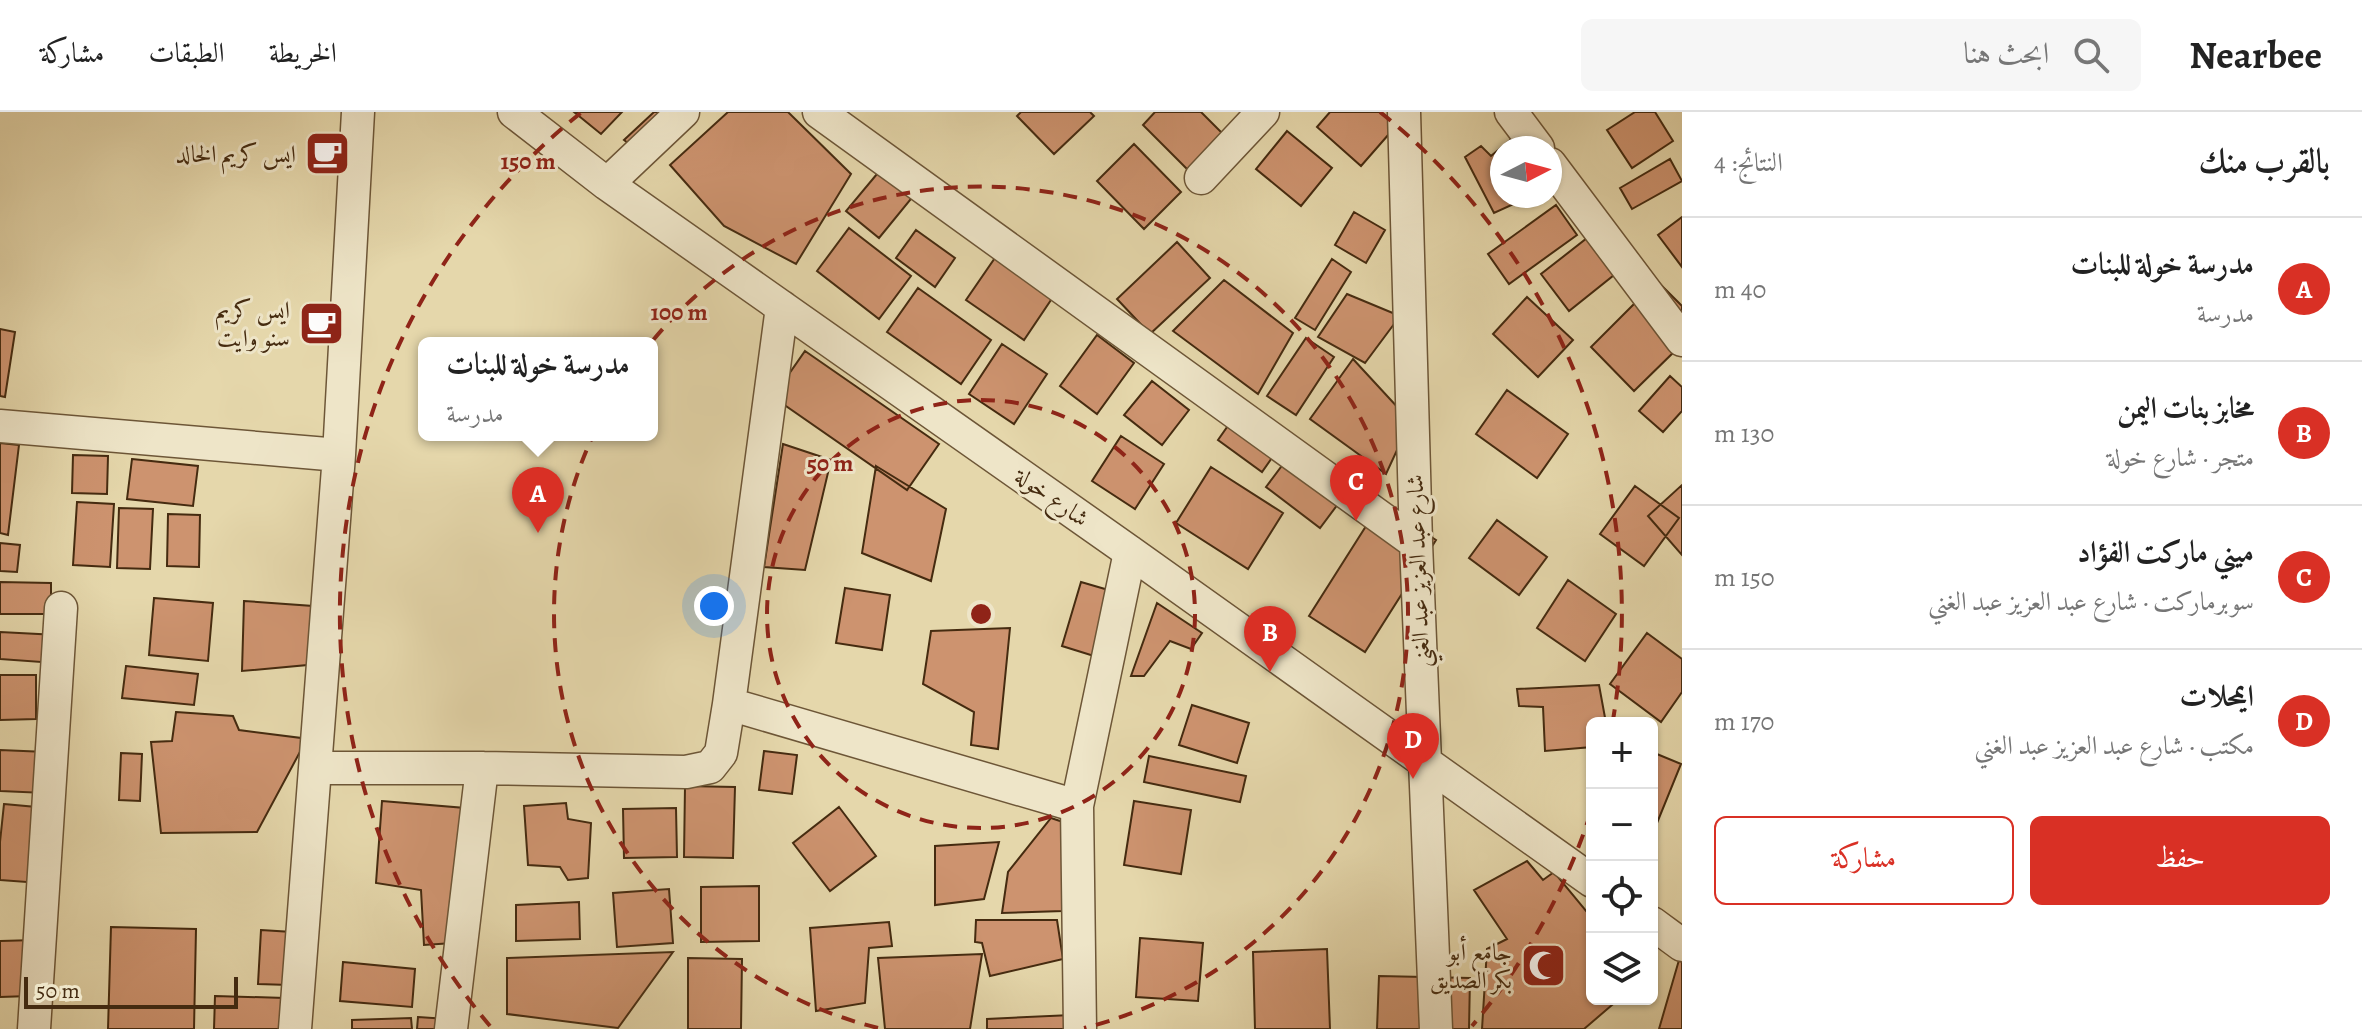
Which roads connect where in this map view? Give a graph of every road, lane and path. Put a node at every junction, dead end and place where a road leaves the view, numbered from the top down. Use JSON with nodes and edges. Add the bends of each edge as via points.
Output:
{"nodes":[{"id":1,"x":358,"y":112,"type":"edge"},
{"id":2,"x":514,"y":112,"type":"edge"},
{"id":3,"x":683,"y":112,"type":"edge"},
{"id":4,"x":819,"y":112,"type":"edge"},
{"id":5,"x":1263,"y":112,"type":"edge"},
{"id":6,"x":1404,"y":112,"type":"edge"},
{"id":7,"x":1511,"y":112,"type":"edge"},
{"id":8,"x":1529,"y":136,"type":"edge"},
{"id":9,"x":1201,"y":178,"type":"dead end"},
{"id":10,"x":1562,"y":180,"type":"edge"},
{"id":11,"x":607,"y":184,"type":"junction"},
{"id":12,"x":782,"y":307,"type":"junction"},
{"id":13,"x":1682,"y":340,"type":"edge"},
{"id":14,"x":0,"y":426,"type":"edge"},
{"id":15,"x":339,"y":455,"type":"junction"},
{"id":16,"x":1416,"y":543,"type":"junction"},
{"id":17,"x":1130,"y":552,"type":"junction"},
{"id":18,"x":61,"y":608,"type":"dead end"},
{"id":19,"x":729,"y":704,"type":"junction"},
{"id":20,"x":1424,"y":761,"type":"junction"},
{"id":21,"x":315,"y":768,"type":"junction"},
{"id":22,"x":482,"y":768,"type":"junction"},
{"id":23,"x":1077,"y":806,"type":"junction"},
{"id":24,"x":1586,"y":877,"type":"edge"},
{"id":25,"x":1658,"y":927,"type":"edge"},
{"id":26,"x":1682,"y":945,"type":"edge"},
{"id":27,"x":34,"y":1029,"type":"edge"},
{"id":28,"x":295,"y":1029,"type":"edge"},
{"id":29,"x":451,"y":1029,"type":"edge"},
{"id":30,"x":1080,"y":1029,"type":"edge"},
{"id":31,"x":1436,"y":1029,"type":"edge"}],
"edges":[{"from":1,"to":15,"type":"street"},
{"from":2,"to":11,"type":"street","name":"شارع خولة"},
{"from":3,"to":11,"type":"street"},
{"from":4,"to":16,"type":"street"},
{"from":5,"to":9,"type":"street"},
{"from":6,"to":16,"type":"street","name":"شارع عبد العزيز عبد الغني"},
{"from":7,"to":8,"type":"street"},
{"from":10,"to":13,"type":"street"},
{"from":11,"to":12,"type":"street","name":"شارع خولة"},
{"from":12,"to":17,"type":"street","name":"شارع خولة"},
{"from":12,"to":19,"type":"street"},
{"from":14,"to":15,"type":"street"},
{"from":15,"to":21,"type":"street"},
{"from":16,"to":20,"type":"street","name":"شارع عبد العزيز عبد الغني"},
{"from":17,"to":20,"type":"street","name":"شارع خولة"},
{"from":17,"to":23,"type":"street"},
{"from":18,"to":27,"type":"street"},
{"from":19,"to":22,"type":"street","via":[[721,753],[710,767],[686,772]]},
{"from":19,"to":23,"type":"street"},
{"from":20,"to":24,"type":"street","name":"شارع خولة"},
{"from":20,"to":31,"type":"street","name":"شارع عبد العزيز عبد الغني"},
{"from":21,"to":22,"type":"street"},
{"from":21,"to":28,"type":"street"},
{"from":22,"to":29,"type":"street"},
{"from":23,"to":30,"type":"street"},
{"from":25,"to":26,"type":"street"}]}
